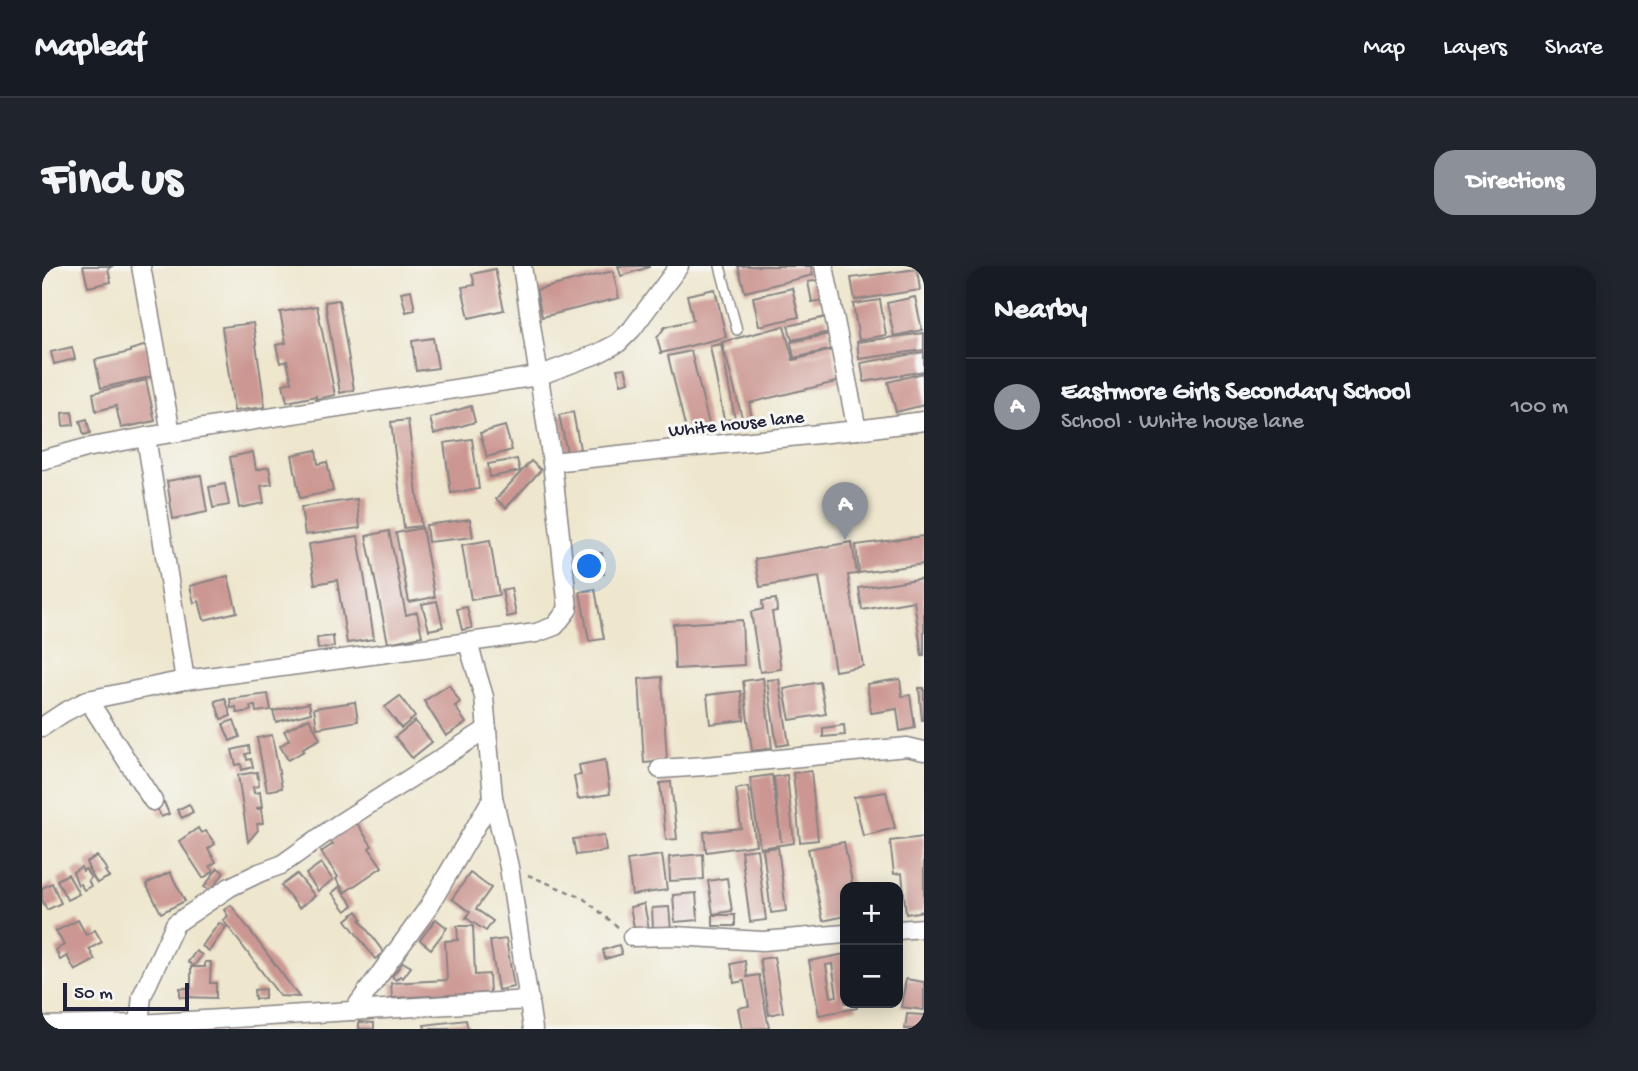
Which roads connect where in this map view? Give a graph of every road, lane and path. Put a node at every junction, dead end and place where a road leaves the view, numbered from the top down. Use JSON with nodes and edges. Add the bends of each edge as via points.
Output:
{"nodes":[{"id":1,"x":141,"y":266,"type":"edge"},
{"id":2,"x":522,"y":266,"type":"edge"},
{"id":3,"x":679,"y":266,"type":"edge"},
{"id":4,"x":720,"y":266,"type":"edge"},
{"id":5,"x":824,"y":266,"type":"edge"},
{"id":6,"x":737,"y":330,"type":"dead end"},
{"id":7,"x":538,"y":376,"type":"junction"},
{"id":8,"x":924,"y":421,"type":"edge"},
{"id":9,"x":857,"y":430,"type":"junction"},
{"id":10,"x":171,"y":433,"type":"junction"},
{"id":11,"x":146,"y":437,"type":"junction"},
{"id":12,"x":42,"y":460,"type":"edge"},
{"id":13,"x":552,"y":463,"type":"junction"},
{"id":14,"x":468,"y":643,"type":"junction"},
{"id":15,"x":185,"y":680,"type":"junction"},
{"id":16,"x":88,"y":700,"type":"junction"},
{"id":17,"x":42,"y":727,"type":"edge"},
{"id":18,"x":487,"y":729,"type":"junction"},
{"id":19,"x":924,"y":751,"type":"edge"},
{"id":20,"x":660,"y":769,"type":"dead end"},
{"id":21,"x":493,"y":797,"type":"junction"},
{"id":22,"x":153,"y":801,"type":"dead end"},
{"id":23,"x":509,"y":867,"type":"junction"},
{"id":24,"x":924,"y":928,"type":"edge"},
{"id":25,"x":903,"y":930,"type":"edge"},
{"id":26,"x":840,"y":934,"type":"edge"},
{"id":27,"x":632,"y":937,"type":"joint"},
{"id":28,"x":530,"y":1000,"type":"junction"},
{"id":29,"x":353,"y":1011,"type":"junction"},
{"id":30,"x":139,"y":1024,"type":"junction"},
{"id":31,"x":42,"y":1027,"type":"edge"},
{"id":32,"x":533,"y":1029,"type":"edge"}],
"edges":[{"from":1,"to":10,"type":"street"},
{"from":2,"to":7,"type":"street"},
{"from":3,"to":7,"type":"street","via":[[618,343]]},
{"from":4,"to":6,"type":"lane"},
{"from":5,"to":9,"type":"street"},
{"from":7,"to":10,"type":"street"},
{"from":7,"to":13,"type":"street"},
{"from":8,"to":9,"type":"street","name":"White house lane"},
{"from":9,"to":13,"type":"street","name":"White house lane"},
{"from":10,"to":11,"type":"street"},
{"from":11,"to":12,"type":"street"},
{"from":11,"to":15,"type":"street"},
{"from":13,"to":14,"type":"street","via":[[568,608],[555,626],[536,634]]},
{"from":14,"to":15,"type":"street"},
{"from":14,"to":18,"type":"street","via":[[484,697]]},
{"from":15,"to":16,"type":"street"},
{"from":16,"to":17,"type":"street"},
{"from":16,"to":22,"type":"street"},
{"from":18,"to":21,"type":"street"},
{"from":18,"to":30,"type":"street","via":[[281,865],[230,887],[175,924],[142,996]]},
{"from":19,"to":20,"type":"street","via":[[907,747]]},
{"from":21,"to":23,"type":"street"},
{"from":21,"to":29,"type":"street","via":[[428,908]]},
{"from":23,"to":27,"type":"path","via":[[583,898]]},
{"from":23,"to":28,"type":"street"},
{"from":24,"to":25,"type":"street"},
{"from":26,"to":27,"type":"street","via":[[763,941]]},
{"from":28,"to":29,"type":"street"},
{"from":28,"to":32,"type":"street"},
{"from":29,"to":30,"type":"street"},
{"from":30,"to":31,"type":"street"}]}
